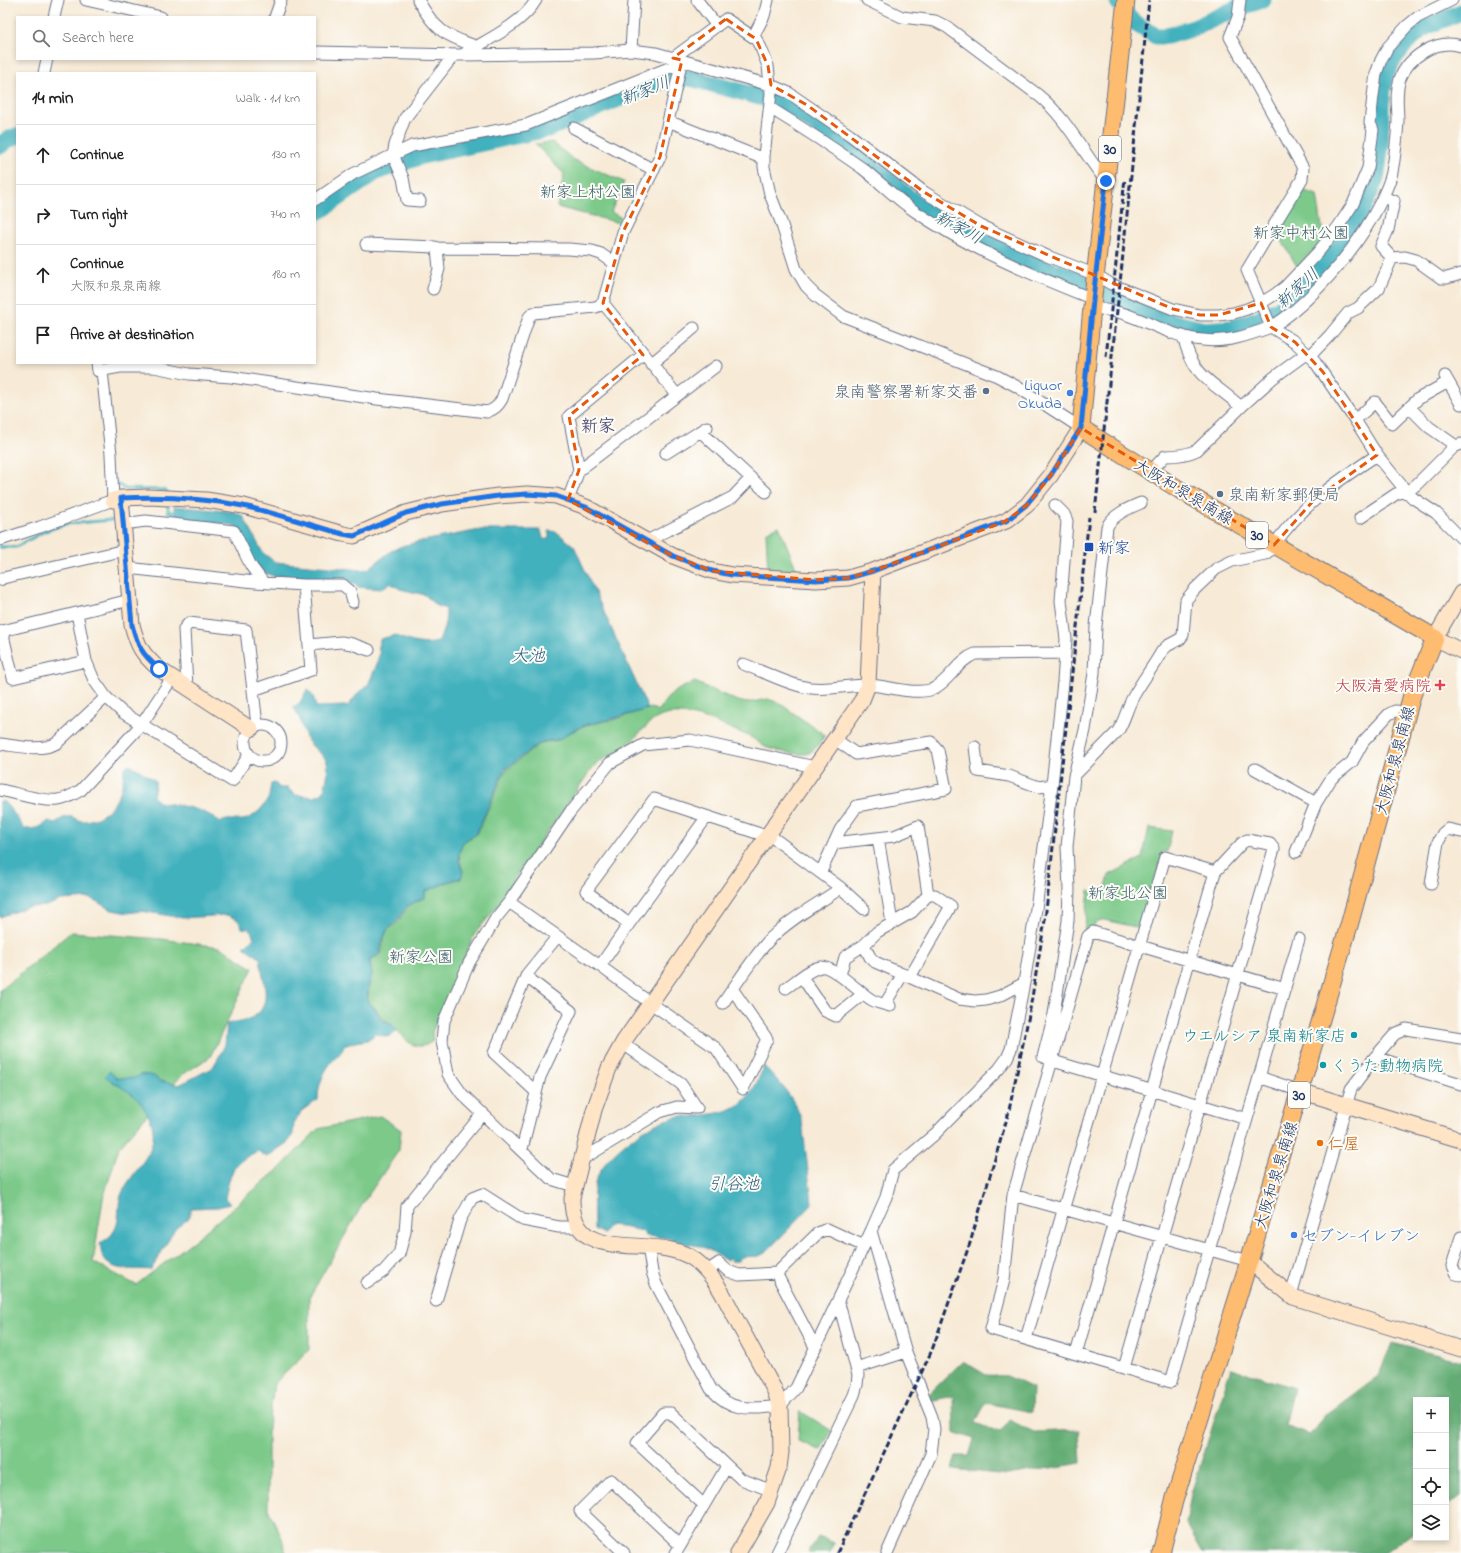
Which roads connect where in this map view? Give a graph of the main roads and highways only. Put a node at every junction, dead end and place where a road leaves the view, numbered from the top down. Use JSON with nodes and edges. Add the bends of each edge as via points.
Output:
{"nodes":[{"id":1,"x":1126,"y":0,"type":"edge"},
{"id":2,"x":1161,"y":1553,"type":"edge"}],
"edges":[{"from":1,"to":2,"type":"main road","name":"大阪和泉泉南線","number":"30","via":[[1081,428],[1275,546],[1435,638],[1407,712],[1350,922],[1249,1262],[1174,1501]]}]}
